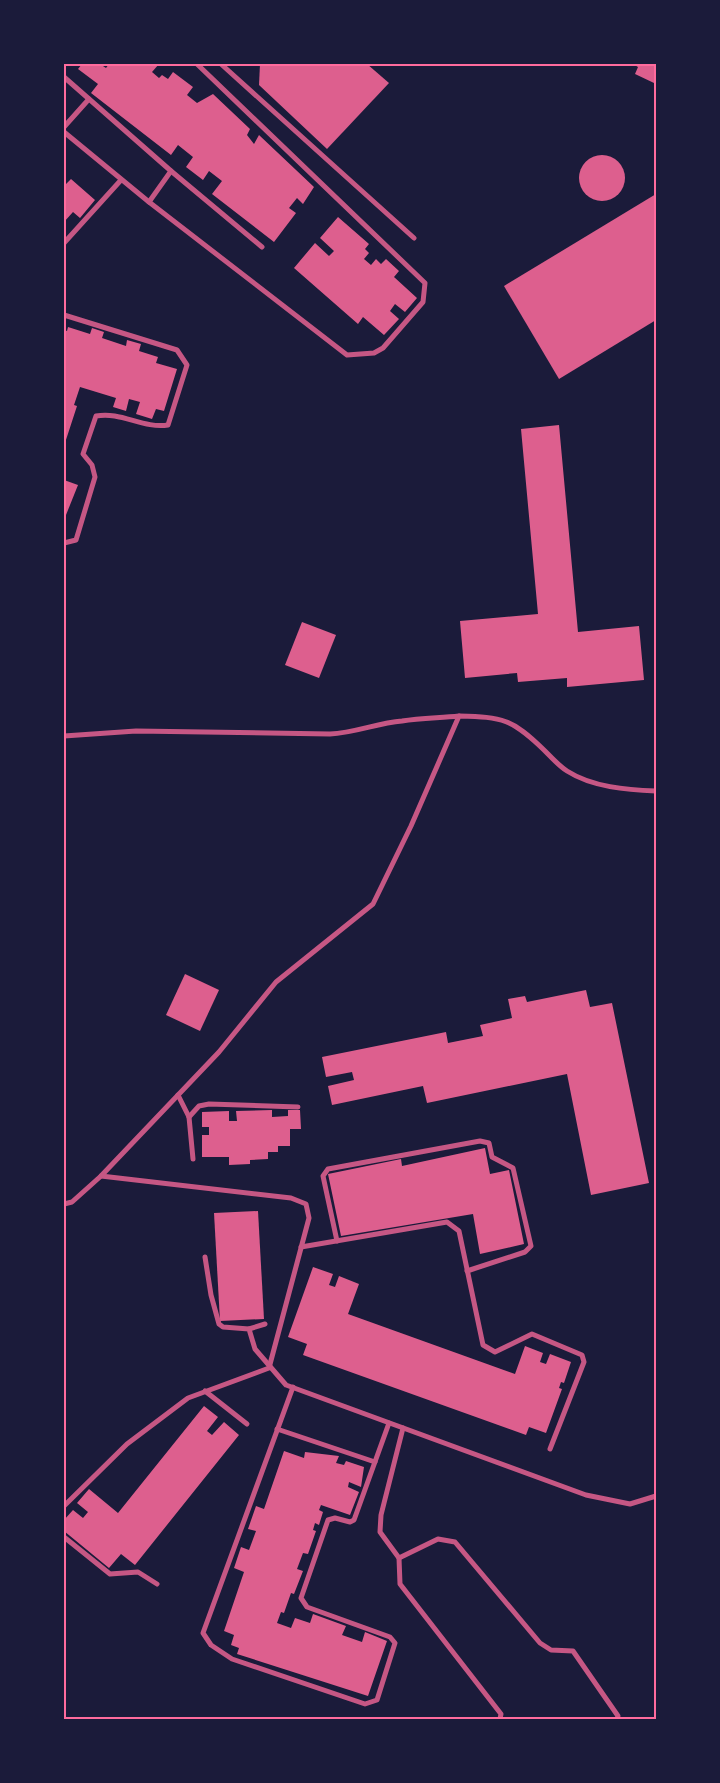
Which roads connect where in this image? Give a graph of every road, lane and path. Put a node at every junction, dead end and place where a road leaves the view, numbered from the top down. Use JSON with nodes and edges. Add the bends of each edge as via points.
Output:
{"nodes":[{"id":1,"x":197,"y":64,"type":"edge"},
{"id":2,"x":221,"y":64,"type":"edge"},
{"id":3,"x":64,"y":76,"type":"edge"},
{"id":4,"x":89,"y":98,"type":"junction"},
{"id":5,"x":64,"y":127,"type":"edge"},
{"id":6,"x":64,"y":132,"type":"edge"},
{"id":7,"x":171,"y":171,"type":"junction"},
{"id":8,"x":121,"y":180,"type":"junction"},
{"id":9,"x":149,"y":202,"type":"junction"},
{"id":10,"x":414,"y":238,"type":"dead end"},
{"id":11,"x":64,"y":243,"type":"edge"},
{"id":12,"x":262,"y":247,"type":"dead end"},
{"id":13,"x":64,"y":315,"type":"edge"},
{"id":14,"x":64,"y":543,"type":"edge"},
{"id":15,"x":459,"y":716,"type":"junction"},
{"id":16,"x":64,"y":736,"type":"edge"},
{"id":17,"x":656,"y":791,"type":"edge"},
{"id":18,"x":178,"y":1095,"type":"junction"},
{"id":19,"x":298,"y":1107,"type":"dead end"},
{"id":20,"x":189,"y":1117,"type":"junction"},
{"id":21,"x":193,"y":1159,"type":"dead end"},
{"id":22,"x":101,"y":1176,"type":"junction"},
{"id":23,"x":64,"y":1204,"type":"edge"},
{"id":24,"x":337,"y":1241,"type":"junction"},
{"id":25,"x":301,"y":1247,"type":"junction"},
{"id":26,"x":204,"y":1257,"type":"dead end"},
{"id":27,"x":467,"y":1271,"type":"junction"},
{"id":28,"x":264,"y":1324,"type":"dead end"},
{"id":29,"x":249,"y":1329,"type":"junction"},
{"id":30,"x":269,"y":1368,"type":"junction"},
{"id":31,"x":293,"y":1387,"type":"junction"},
{"id":32,"x":205,"y":1391,"type":"junction"},
{"id":33,"x":389,"y":1423,"type":"junction"},
{"id":34,"x":247,"y":1424,"type":"dead end"},
{"id":35,"x":403,"y":1428,"type":"junction"},
{"id":36,"x":278,"y":1429,"type":"junction"},
{"id":37,"x":550,"y":1449,"type":"dead end"},
{"id":38,"x":375,"y":1462,"type":"junction"},
{"id":39,"x":656,"y":1496,"type":"edge"},
{"id":40,"x":64,"y":1506,"type":"edge"},
{"id":41,"x":64,"y":1537,"type":"edge"},
{"id":42,"x":399,"y":1558,"type":"junction"},
{"id":43,"x":157,"y":1584,"type":"dead end"},
{"id":44,"x":500,"y":1719,"type":"edge"},
{"id":45,"x":617,"y":1719,"type":"edge"}],
"edges":[{"from":1,"to":9,"type":"street","via":[[425,283],[423,302],[383,348],[374,353],[348,355]]},
{"from":2,"to":10,"type":"street"},
{"from":3,"to":4,"type":"street"},
{"from":4,"to":5,"type":"street"},
{"from":4,"to":7,"type":"street"},
{"from":6,"to":8,"type":"street"},
{"from":7,"to":9,"type":"street"},
{"from":7,"to":12,"type":"street"},
{"from":8,"to":9,"type":"street"},
{"from":8,"to":11,"type":"street"},
{"from":13,"to":14,"type":"street","via":[[178,350],[187,364],[168,425],[156,427],[109,414],[96,416],[83,454],[96,476],[76,540]]},
{"from":15,"to":16,"type":"street","via":[[402,720],[347,734],[136,731]]},
{"from":15,"to":17,"type":"street","via":[[496,716],[524,731],[566,771],[589,780],[623,789]]},
{"from":15,"to":18,"type":"street","via":[[373,904],[276,982],[219,1052]]},
{"from":18,"to":20,"type":"street"},
{"from":18,"to":22,"type":"street"},
{"from":19,"to":20,"type":"street","via":[[209,1104],[199,1106]]},
{"from":20,"to":21,"type":"street"},
{"from":22,"to":23,"type":"street","via":[[72,1202]]},
{"from":22,"to":25,"type":"street","via":[[291,1198],[306,1204],[309,1218]]},
{"from":24,"to":25,"type":"street"},
{"from":24,"to":27,"type":"street","via":[[447,1222],[459,1231]]},
{"from":24,"to":27,"type":"street","via":[[324,1176],[328,1169],[480,1141],[489,1143],[492,1156],[513,1168],[531,1246],[525,1252]]},
{"from":25,"to":30,"type":"street"},
{"from":26,"to":29,"type":"street","via":[[219,1324]]},
{"from":27,"to":37,"type":"street","via":[[483,1344],[495,1352],[532,1334],[582,1354],[584,1362]]},
{"from":28,"to":29,"type":"street"},
{"from":29,"to":30,"type":"street","via":[[255,1349]]},
{"from":30,"to":31,"type":"street","via":[[286,1385]]},
{"from":30,"to":32,"type":"street"},
{"from":31,"to":33,"type":"street"},
{"from":31,"to":36,"type":"street"},
{"from":32,"to":34,"type":"street"},
{"from":32,"to":40,"type":"street","via":[[188,1398],[127,1444]]},
{"from":33,"to":35,"type":"street"},
{"from":33,"to":38,"type":"street"},
{"from":35,"to":39,"type":"street","via":[[586,1495],[630,1504]]},
{"from":35,"to":42,"type":"street","via":[[381,1515],[380,1532]]},
{"from":36,"to":38,"type":"street"},
{"from":36,"to":38,"type":"street","via":[[203,1633],[211,1645],[232,1659],[365,1704],[377,1700],[395,1643],[390,1637],[307,1607],[301,1598],[328,1520],[354,1520]]},
{"from":41,"to":43,"type":"street","via":[[110,1574],[138,1572]]},
{"from":42,"to":44,"type":"street","via":[[400,1584],[501,1714]]},
{"from":42,"to":45,"type":"street","via":[[438,1539],[455,1542],[540,1643],[551,1650],[573,1651]]}]}
